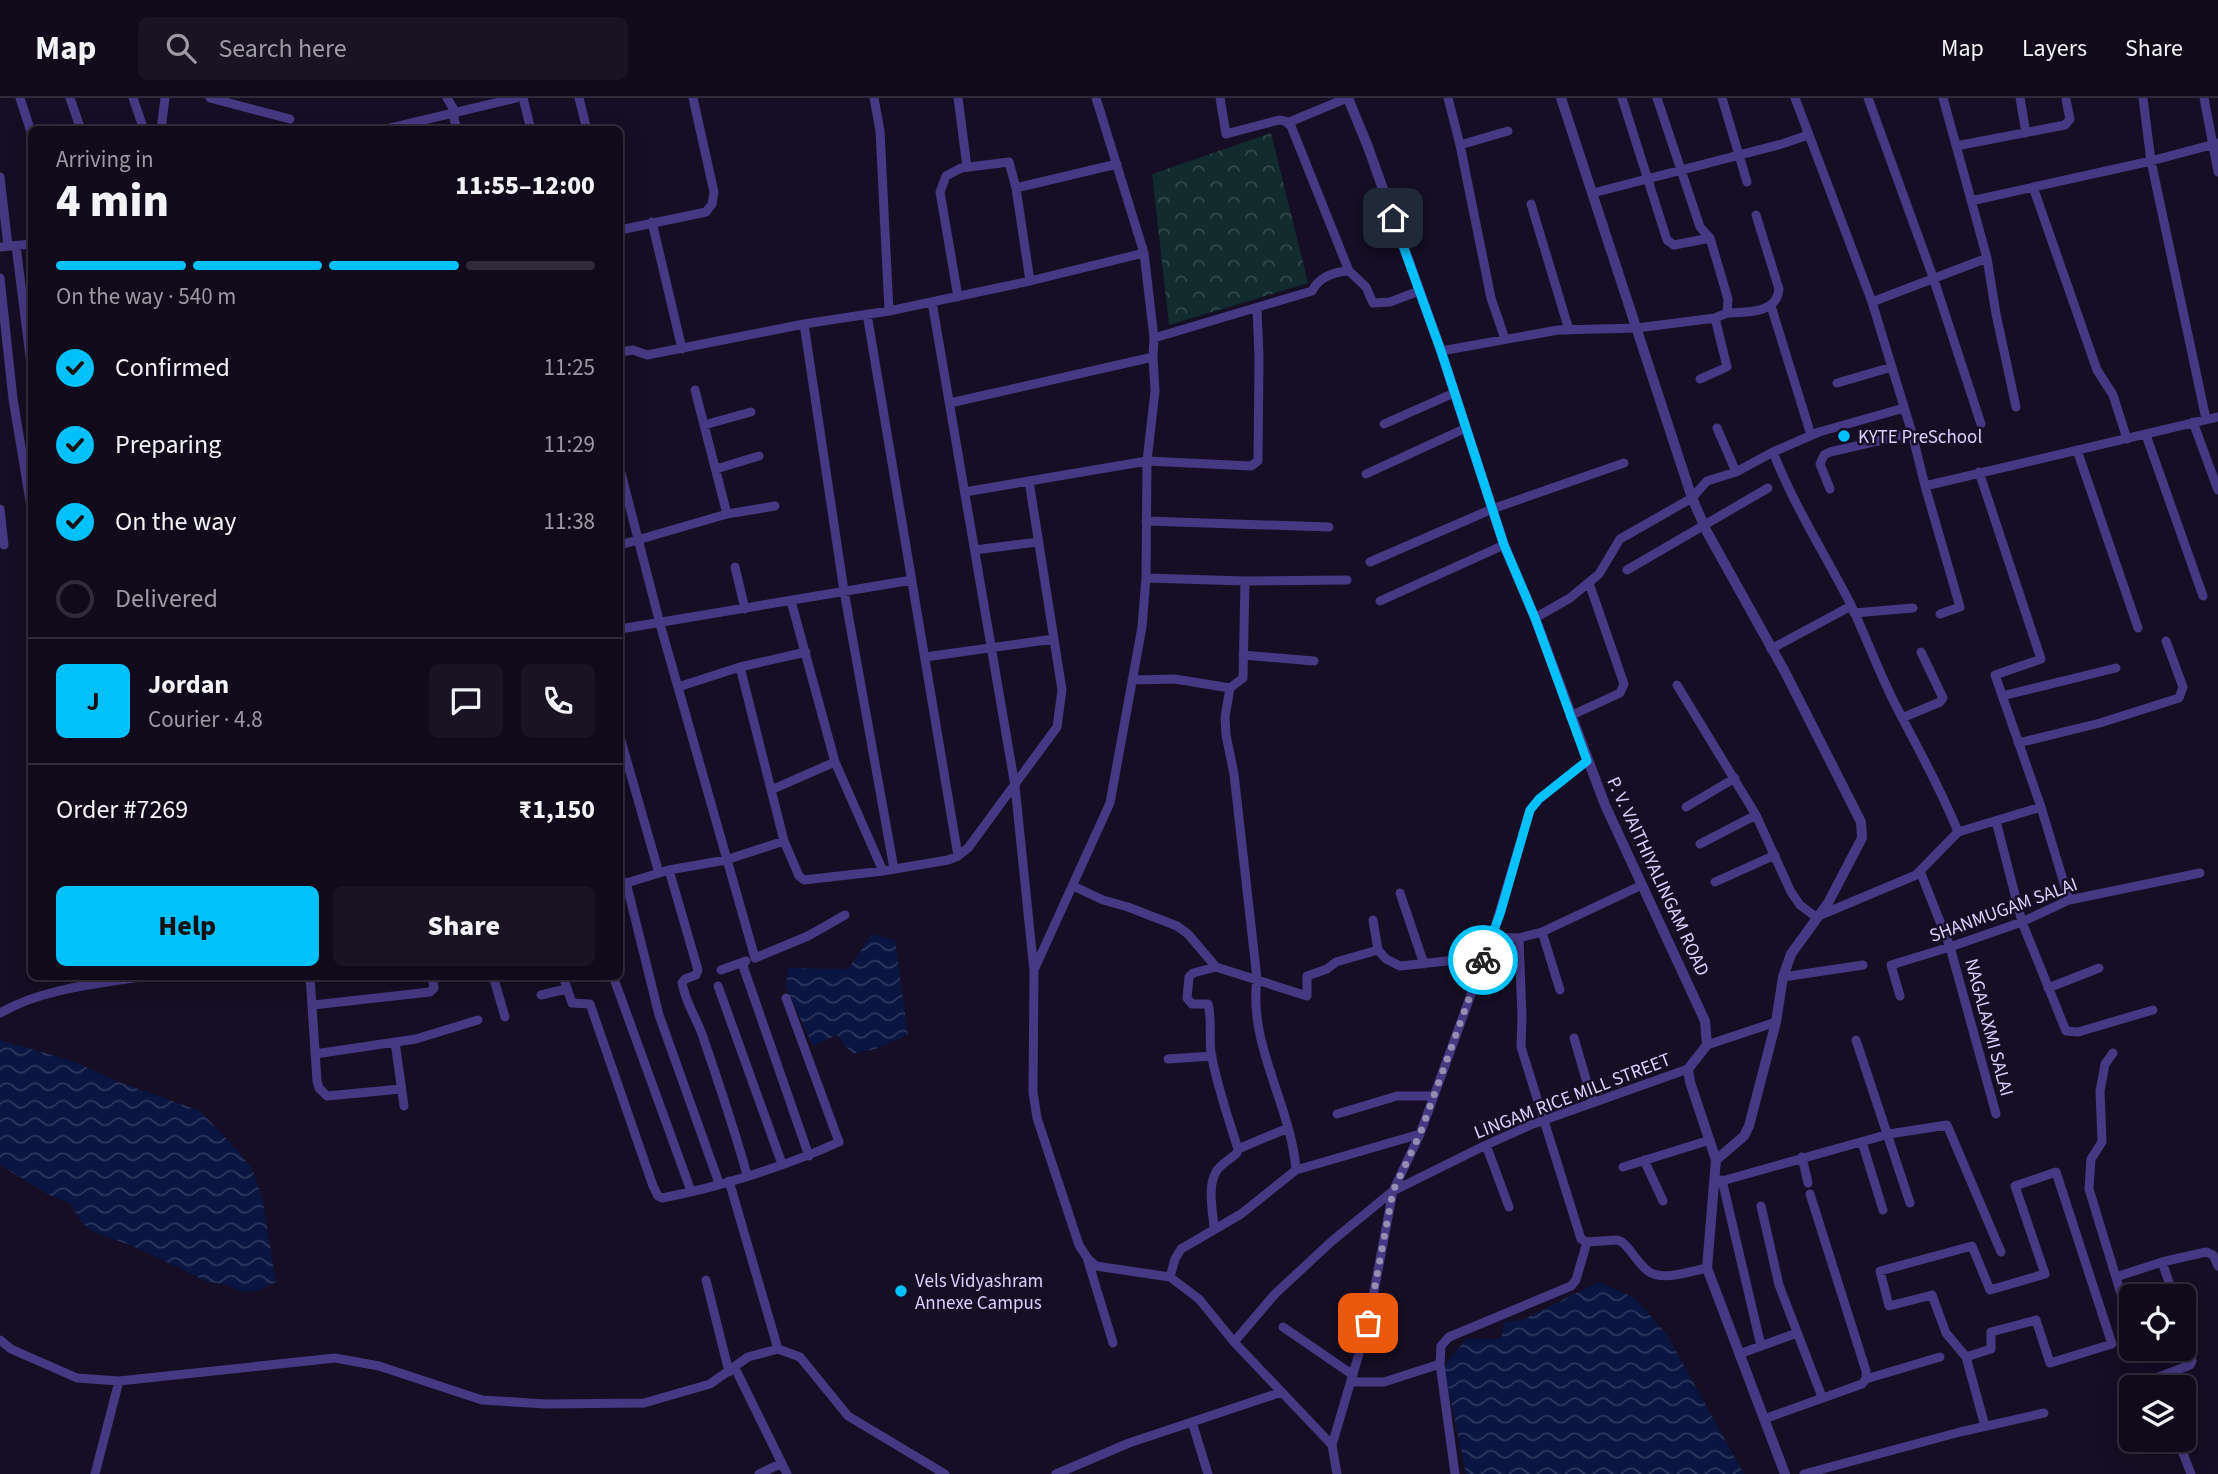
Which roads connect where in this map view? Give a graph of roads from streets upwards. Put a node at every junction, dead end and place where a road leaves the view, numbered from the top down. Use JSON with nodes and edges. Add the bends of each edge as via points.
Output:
{"nodes":[{"id":1,"x":20,"y":98,"type":"edge"},
{"id":2,"x":70,"y":98,"type":"edge"},
{"id":3,"x":133,"y":98,"type":"edge"},
{"id":4,"x":165,"y":98,"type":"edge"},
{"id":5,"x":211,"y":98,"type":"edge"},
{"id":6,"x":447,"y":98,"type":"edge"},
{"id":7,"x":516,"y":98,"type":"edge"},
{"id":8,"x":523,"y":98,"type":"edge"},
{"id":9,"x":579,"y":98,"type":"edge"},
{"id":10,"x":693,"y":98,"type":"edge"},
{"id":11,"x":874,"y":98,"type":"edge"},
{"id":12,"x":958,"y":98,"type":"edge"},
{"id":13,"x":1096,"y":98,"type":"edge"},
{"id":14,"x":1220,"y":98,"type":"edge"},
{"id":15,"x":1347,"y":98,"type":"edge"},
{"id":16,"x":1448,"y":98,"type":"edge"},
{"id":17,"x":1560,"y":98,"type":"edge"},
{"id":18,"x":1622,"y":98,"type":"edge"},
{"id":19,"x":1657,"y":98,"type":"edge"},
{"id":20,"x":1722,"y":98,"type":"edge"},
{"id":21,"x":1795,"y":98,"type":"edge"},
{"id":22,"x":1868,"y":98,"type":"edge"},
{"id":23,"x":1943,"y":98,"type":"edge"},
{"id":24,"x":2020,"y":98,"type":"edge"},
{"id":25,"x":2143,"y":98,"type":"edge"},
{"id":26,"x":2204,"y":98,"type":"edge"},
{"id":27,"x":222,"y":100,"type":"edge"},
{"id":28,"x":2066,"y":100,"type":"dead end"},
{"id":29,"x":454,"y":113,"type":"junction"},
{"id":30,"x":290,"y":119,"type":"dead end"},
{"id":31,"x":1287,"y":123,"type":"junction"},
{"id":32,"x":29,"y":126,"type":"edge"},
{"id":33,"x":80,"y":126,"type":"edge"},
{"id":34,"x":143,"y":126,"type":"edge"},
{"id":35,"x":162,"y":126,"type":"edge"},
{"id":36,"x":399,"y":126,"type":"edge"},
{"id":37,"x":456,"y":126,"type":"edge"},
{"id":38,"x":530,"y":126,"type":"edge"},
{"id":39,"x":586,"y":126,"type":"edge"},
{"id":40,"x":1508,"y":131,"type":"dead end"},
{"id":41,"x":2026,"y":134,"type":"junction"},
{"id":42,"x":1808,"y":135,"type":"junction"},
{"id":43,"x":2215,"y":144,"type":"edge"},
{"id":44,"x":1460,"y":145,"type":"junction"},
{"id":45,"x":1956,"y":146,"type":"junction"},
{"id":46,"x":1739,"y":155,"type":"junction"},
{"id":47,"x":2151,"y":162,"type":"junction"},
{"id":48,"x":1116,"y":164,"type":"junction"},
{"id":49,"x":967,"y":167,"type":"junction"},
{"id":50,"x":1680,"y":170,"type":"junction"},
{"id":51,"x":2218,"y":172,"type":"edge"},
{"id":52,"x":0,"y":177,"type":"edge"},
{"id":53,"x":1648,"y":178,"type":"junction"},
{"id":54,"x":1747,"y":182,"type":"dead end"},
{"id":55,"x":2033,"y":187,"type":"junction"},
{"id":56,"x":1016,"y":188,"type":"junction"},
{"id":57,"x":1593,"y":193,"type":"junction"},
{"id":58,"x":1970,"y":201,"type":"junction"},
{"id":59,"x":1531,"y":204,"type":"dead end"},
{"id":60,"x":1756,"y":215,"type":"dead end"},
{"id":61,"x":652,"y":222,"type":"junction"},
{"id":62,"x":623,"y":229,"type":"edge"},
{"id":63,"x":1710,"y":238,"type":"junction"},
{"id":64,"x":28,"y":244,"type":"edge"},
{"id":65,"x":8,"y":246,"type":"edge"},
{"id":66,"x":1144,"y":253,"type":"junction"},
{"id":67,"x":1987,"y":258,"type":"junction"},
{"id":68,"x":1349,"y":271,"type":"junction"},
{"id":69,"x":1933,"y":277,"type":"junction"},
{"id":70,"x":0,"y":278,"type":"edge"},
{"id":71,"x":1030,"y":281,"type":"junction"},
{"id":72,"x":1419,"y":291,"type":"junction"},
{"id":73,"x":958,"y":297,"type":"junction"},
{"id":74,"x":932,"y":302,"type":"junction"},
{"id":75,"x":1872,"y":302,"type":"junction"},
{"id":76,"x":1771,"y":306,"type":"junction"},
{"id":77,"x":1257,"y":309,"type":"junction"},
{"id":78,"x":889,"y":312,"type":"junction"},
{"id":79,"x":1727,"y":313,"type":"junction"},
{"id":80,"x":867,"y":314,"type":"junction"},
{"id":81,"x":1715,"y":317,"type":"junction"},
{"id":82,"x":804,"y":324,"type":"junction"},
{"id":83,"x":28,"y":325,"type":"edge"},
{"id":84,"x":1637,"y":328,"type":"junction"},
{"id":85,"x":1569,"y":330,"type":"junction"},
{"id":86,"x":1154,"y":338,"type":"junction"},
{"id":87,"x":1506,"y":339,"type":"junction"},
{"id":88,"x":682,"y":349,"type":"junction"},
{"id":89,"x":1441,"y":351,"type":"junction"},
{"id":90,"x":623,"y":352,"type":"edge"},
{"id":91,"x":1153,"y":357,"type":"junction"},
{"id":92,"x":1892,"y":367,"type":"junction"},
{"id":93,"x":1700,"y":379,"type":"dead end"},
{"id":94,"x":1837,"y":383,"type":"dead end"},
{"id":95,"x":695,"y":390,"type":"dead end"},
{"id":96,"x":1454,"y":393,"type":"junction"},
{"id":97,"x":950,"y":404,"type":"junction"},
{"id":98,"x":2016,"y":407,"type":"dead end"},
{"id":99,"x":1904,"y":408,"type":"junction"},
{"id":100,"x":751,"y":412,"type":"dead end"},
{"id":101,"x":2218,"y":417,"type":"edge"},
{"id":102,"x":2206,"y":419,"type":"junction"},
{"id":103,"x":2193,"y":422,"type":"junction"},
{"id":104,"x":1384,"y":424,"type":"dead end"},
{"id":105,"x":1981,"y":424,"type":"dead end"},
{"id":106,"x":704,"y":425,"type":"junction"},
{"id":107,"x":1466,"y":428,"type":"junction"},
{"id":108,"x":1717,"y":428,"type":"dead end"},
{"id":109,"x":1912,"y":433,"type":"junction"},
{"id":110,"x":1811,"y":435,"type":"junction"},
{"id":111,"x":2146,"y":435,"type":"junction"},
{"id":112,"x":2127,"y":439,"type":"junction"},
{"id":113,"x":2077,"y":450,"type":"junction"},
{"id":114,"x":1773,"y":453,"type":"junction"},
{"id":115,"x":759,"y":456,"type":"dead end"},
{"id":116,"x":1147,"y":461,"type":"junction"},
{"id":117,"x":1624,"y":463,"type":"dead end"},
{"id":118,"x":716,"y":470,"type":"junction"},
{"id":119,"x":1736,"y":472,"type":"junction"},
{"id":120,"x":1979,"y":472,"type":"junction"},
{"id":121,"x":28,"y":474,"type":"edge"},
{"id":122,"x":1366,"y":474,"type":"dead end"},
{"id":123,"x":623,"y":480,"type":"edge"},
{"id":124,"x":1029,"y":481,"type":"junction"},
{"id":125,"x":1925,"y":486,"type":"junction"},
{"id":126,"x":1768,"y":488,"type":"dead end"},
{"id":127,"x":1830,"y":489,"type":"dead end"},
{"id":128,"x":2218,"y":490,"type":"edge"},
{"id":129,"x":965,"y":492,"type":"junction"},
{"id":130,"x":1692,"y":498,"type":"junction"},
{"id":131,"x":775,"y":506,"type":"dead end"},
{"id":132,"x":0,"y":509,"type":"edge"},
{"id":133,"x":1492,"y":509,"type":"junction"},
{"id":134,"x":727,"y":514,"type":"junction"},
{"id":135,"x":1146,"y":521,"type":"junction"},
{"id":136,"x":1329,"y":527,"type":"dead end"},
{"id":137,"x":1704,"y":527,"type":"junction"},
{"id":138,"x":639,"y":540,"type":"junction"},
{"id":139,"x":1038,"y":542,"type":"junction"},
{"id":140,"x":623,"y":544,"type":"edge"},
{"id":141,"x":4,"y":545,"type":"dead end"},
{"id":142,"x":1504,"y":545,"type":"junction"},
{"id":143,"x":975,"y":550,"type":"junction"},
{"id":144,"x":1370,"y":562,"type":"dead end"},
{"id":145,"x":735,"y":567,"type":"dead end"},
{"id":146,"x":1627,"y":570,"type":"dead end"},
{"id":147,"x":1146,"y":578,"type":"junction"},
{"id":148,"x":912,"y":580,"type":"junction"},
{"id":149,"x":1347,"y":580,"type":"dead end"},
{"id":150,"x":1245,"y":581,"type":"junction"},
{"id":151,"x":1588,"y":583,"type":"junction"},
{"id":152,"x":844,"y":591,"type":"junction"},
{"id":153,"x":2203,"y":596,"type":"dead end"},
{"id":154,"x":791,"y":601,"type":"junction"},
{"id":155,"x":1380,"y":601,"type":"dead end"},
{"id":156,"x":1913,"y":608,"type":"dead end"},
{"id":157,"x":745,"y":609,"type":"junction"},
{"id":158,"x":1853,"y":610,"type":"junction"},
{"id":159,"x":1940,"y":614,"type":"dead end"},
{"id":160,"x":1535,"y":618,"type":"junction"},
{"id":161,"x":660,"y":624,"type":"junction"},
{"id":162,"x":2138,"y":628,"type":"dead end"},
{"id":163,"x":623,"y":629,"type":"edge"},
{"id":164,"x":1054,"y":639,"type":"junction"},
{"id":165,"x":2165,"y":641,"type":"dead end"},
{"id":166,"x":991,"y":649,"type":"junction"},
{"id":167,"x":1771,"y":649,"type":"junction"},
{"id":168,"x":806,"y":652,"type":"junction"},
{"id":169,"x":1921,"y":652,"type":"dead end"},
{"id":170,"x":1243,"y":655,"type":"junction"},
{"id":171,"x":925,"y":657,"type":"junction"},
{"id":172,"x":1314,"y":661,"type":"dead end"},
{"id":173,"x":740,"y":667,"type":"junction"},
{"id":174,"x":2116,"y":668,"type":"dead end"},
{"id":175,"x":1132,"y":680,"type":"junction"},
{"id":176,"x":1677,"y":685,"type":"dead end"},
{"id":177,"x":678,"y":687,"type":"junction"},
{"id":178,"x":1230,"y":688,"type":"junction"},
{"id":179,"x":2002,"y":696,"type":"junction"},
{"id":180,"x":1570,"y":716,"type":"junction"},
{"id":181,"x":1902,"y":718,"type":"junction"},
{"id":182,"x":2018,"y":743,"type":"junction"},
{"id":183,"x":623,"y":747,"type":"edge"},
{"id":184,"x":1587,"y":761,"type":"junction"},
{"id":185,"x":835,"y":762,"type":"junction"},
{"id":186,"x":1734,"y":778,"type":"junction"},
{"id":187,"x":1015,"y":786,"type":"junction"},
{"id":188,"x":771,"y":790,"type":"junction"},
{"id":189,"x":1686,"y":807,"type":"dead end"},
{"id":190,"x":2041,"y":807,"type":"junction"},
{"id":191,"x":1756,"y":816,"type":"junction"},
{"id":192,"x":1996,"y":821,"type":"junction"},
{"id":193,"x":1958,"y":832,"type":"junction"},
{"id":194,"x":784,"y":841,"type":"junction"},
{"id":195,"x":1700,"y":844,"type":"dead end"},
{"id":196,"x":1775,"y":855,"type":"junction"},
{"id":197,"x":958,"y":856,"type":"junction"},
{"id":198,"x":726,"y":860,"type":"junction"},
{"id":199,"x":894,"y":869,"type":"junction"},
{"id":200,"x":669,"y":870,"type":"junction"},
{"id":201,"x":883,"y":871,"type":"junction"},
{"id":202,"x":1920,"y":871,"type":"junction"},
{"id":203,"x":659,"y":873,"type":"junction"},
{"id":204,"x":2200,"y":873,"type":"dead end"},
{"id":205,"x":1715,"y":882,"type":"dead end"},
{"id":206,"x":623,"y":884,"type":"edge"},
{"id":207,"x":1073,"y":886,"type":"junction"},
{"id":208,"x":1643,"y":886,"type":"junction"},
{"id":209,"x":1399,"y":893,"type":"dead end"},
{"id":210,"x":2069,"y":900,"type":"junction"},
{"id":211,"x":845,"y":915,"type":"dead end"},
{"id":212,"x":1816,"y":917,"type":"junction"},
{"id":213,"x":1373,"y":920,"type":"dead end"},
{"id":214,"x":2022,"y":922,"type":"junction"},
{"id":215,"x":1542,"y":932,"type":"junction"},
{"id":216,"x":1492,"y":937,"type":"junction"},
{"id":217,"x":1519,"y":938,"type":"junction"},
{"id":218,"x":1950,"y":947,"type":"junction"},
{"id":219,"x":1378,"y":950,"type":"junction"},
{"id":220,"x":1485,"y":957,"type":"junction"},
{"id":221,"x":755,"y":958,"type":"junction"},
{"id":222,"x":745,"y":962,"type":"junction"},
{"id":223,"x":1424,"y":964,"type":"junction"},
{"id":224,"x":1863,"y":965,"type":"dead end"},
{"id":225,"x":1216,"y":967,"type":"junction"},
{"id":226,"x":2099,"y":968,"type":"dead end"},
{"id":227,"x":722,"y":970,"type":"dead end"},
{"id":228,"x":1034,"y":971,"type":"junction"},
{"id":229,"x":1783,"y":977,"type":"junction"},
{"id":230,"x":1257,"y":979,"type":"junction"},
{"id":231,"x":125,"y":980,"type":"edge"},
{"id":232,"x":310,"y":980,"type":"edge"},
{"id":233,"x":433,"y":980,"type":"edge"},
{"id":234,"x":494,"y":980,"type":"edge"},
{"id":235,"x":564,"y":980,"type":"edge"},
{"id":236,"x":614,"y":980,"type":"edge"},
{"id":237,"x":718,"y":986,"type":"dead end"},
{"id":238,"x":2048,"y":988,"type":"junction"},
{"id":239,"x":566,"y":989,"type":"junction"},
{"id":240,"x":1560,"y":989,"type":"dead end"},
{"id":241,"x":541,"y":995,"type":"dead end"},
{"id":242,"x":1900,"y":996,"type":"dead end"},
{"id":243,"x":786,"y":998,"type":"dead end"},
{"id":244,"x":313,"y":1005,"type":"junction"},
{"id":245,"x":2153,"y":1010,"type":"dead end"},
{"id":246,"x":0,"y":1013,"type":"edge"},
{"id":247,"x":505,"y":1017,"type":"dead end"},
{"id":248,"x":478,"y":1020,"type":"dead end"},
{"id":249,"x":1776,"y":1022,"type":"junction"},
{"id":250,"x":1574,"y":1038,"type":"dead end"},
{"id":251,"x":1856,"y":1040,"type":"dead end"},
{"id":252,"x":395,"y":1042,"type":"junction"},
{"id":253,"x":1707,"y":1045,"type":"junction"},
{"id":254,"x":315,"y":1054,"type":"junction"},
{"id":255,"x":2113,"y":1054,"type":"dead end"},
{"id":256,"x":1212,"y":1056,"type":"junction"},
{"id":257,"x":1168,"y":1059,"type":"dead end"},
{"id":258,"x":1688,"y":1069,"type":"junction"},
{"id":259,"x":401,"y":1089,"type":"junction"},
{"id":260,"x":1434,"y":1096,"type":"junction"},
{"id":261,"x":1593,"y":1103,"type":"junction"},
{"id":262,"x":404,"y":1106,"type":"dead end"},
{"id":263,"x":1337,"y":1114,"type":"dead end"},
{"id":264,"x":1996,"y":1114,"type":"dead end"},
{"id":265,"x":1545,"y":1120,"type":"junction"},
{"id":266,"x":1288,"y":1128,"type":"junction"},
{"id":267,"x":1420,"y":1134,"type":"junction"},
{"id":268,"x":1889,"y":1134,"type":"junction"},
{"id":269,"x":1710,"y":1140,"type":"junction"},
{"id":270,"x":1862,"y":1142,"type":"junction"},
{"id":271,"x":1486,"y":1145,"type":"junction"},
{"id":272,"x":1238,"y":1149,"type":"junction"},
{"id":273,"x":809,"y":1156,"type":"junction"},
{"id":274,"x":1802,"y":1157,"type":"junction"},
{"id":275,"x":1644,"y":1160,"type":"junction"},
{"id":276,"x":1716,"y":1160,"type":"junction"},
{"id":277,"x":782,"y":1164,"type":"junction"},
{"id":278,"x":1623,"y":1167,"type":"dead end"},
{"id":279,"x":1296,"y":1170,"type":"junction"},
{"id":280,"x":747,"y":1175,"type":"junction"},
{"id":281,"x":724,"y":1182,"type":"junction"},
{"id":282,"x":1718,"y":1182,"type":"junction"},
{"id":283,"x":1808,"y":1182,"type":"dead end"},
{"id":284,"x":691,"y":1191,"type":"junction"},
{"id":285,"x":1393,"y":1191,"type":"junction"},
{"id":286,"x":1810,"y":1194,"type":"dead end"},
{"id":287,"x":1663,"y":1201,"type":"dead end"},
{"id":288,"x":1910,"y":1203,"type":"dead end"},
{"id":289,"x":1760,"y":1206,"type":"dead end"},
{"id":290,"x":1508,"y":1207,"type":"dead end"},
{"id":291,"x":1883,"y":1210,"type":"dead end"},
{"id":292,"x":1214,"y":1228,"type":"junction"},
{"id":293,"x":1587,"y":1242,"type":"junction"},
{"id":294,"x":2001,"y":1252,"type":"dead end"},
{"id":295,"x":1088,"y":1259,"type":"junction"},
{"id":296,"x":2162,"y":1262,"type":"junction"},
{"id":297,"x":2218,"y":1266,"type":"edge"},
{"id":298,"x":1707,"y":1268,"type":"junction"},
{"id":299,"x":1170,"y":1277,"type":"junction"},
{"id":300,"x":2116,"y":1277,"type":"junction"},
{"id":301,"x":706,"y":1280,"type":"dead end"},
{"id":302,"x":2170,"y":1284,"type":"edge"},
{"id":303,"x":2119,"y":1287,"type":"edge"},
{"id":304,"x":1283,"y":1327,"type":"dead end"},
{"id":305,"x":1797,"y":1333,"type":"junction"},
{"id":306,"x":0,"y":1340,"type":"edge"},
{"id":307,"x":1234,"y":1342,"type":"junction"},
{"id":308,"x":1112,"y":1343,"type":"dead end"},
{"id":309,"x":1762,"y":1346,"type":"junction"},
{"id":310,"x":778,"y":1349,"type":"junction"},
{"id":311,"x":1739,"y":1354,"type":"junction"},
{"id":312,"x":1940,"y":1357,"type":"dead end"},
{"id":313,"x":1966,"y":1357,"type":"junction"},
{"id":314,"x":2192,"y":1361,"type":"edge"},
{"id":315,"x":1440,"y":1364,"type":"junction"},
{"id":316,"x":732,"y":1370,"type":"junction"},
{"id":317,"x":2164,"y":1375,"type":"edge"},
{"id":318,"x":1352,"y":1378,"type":"junction"},
{"id":319,"x":1866,"y":1379,"type":"junction"},
{"id":320,"x":119,"y":1381,"type":"junction"},
{"id":321,"x":1282,"y":1392,"type":"junction"},
{"id":322,"x":1822,"y":1397,"type":"junction"},
{"id":323,"x":2045,"y":1413,"type":"dead end"},
{"id":324,"x":1764,"y":1419,"type":"junction"},
{"id":325,"x":1192,"y":1422,"type":"junction"},
{"id":326,"x":1985,"y":1426,"type":"junction"},
{"id":327,"x":1332,"y":1445,"type":"junction"},
{"id":328,"x":2183,"y":1452,"type":"edge"},
{"id":329,"x":782,"y":1463,"type":"junction"},
{"id":330,"x":95,"y":1474,"type":"edge"},
{"id":331,"x":760,"y":1474,"type":"edge"},
{"id":332,"x":787,"y":1474,"type":"edge"},
{"id":333,"x":945,"y":1474,"type":"edge"},
{"id":334,"x":1056,"y":1474,"type":"edge"},
{"id":335,"x":1208,"y":1474,"type":"edge"},
{"id":336,"x":1337,"y":1474,"type":"edge"},
{"id":337,"x":1455,"y":1474,"type":"edge"},
{"id":338,"x":1785,"y":1474,"type":"edge"},
{"id":339,"x":1804,"y":1474,"type":"edge"},
{"id":340,"x":2191,"y":1474,"type":"edge"}],
"edges":[{"from":1,"to":32,"type":"street"},
{"from":2,"to":33,"type":"street"},
{"from":3,"to":34,"type":"street"},
{"from":4,"to":35,"type":"street"},
{"from":5,"to":27,"type":"street"},
{"from":6,"to":29,"type":"street"},
{"from":7,"to":29,"type":"street"},
{"from":8,"to":38,"type":"street"},
{"from":9,"to":39,"type":"street"},
{"from":10,"to":61,"type":"street","via":[[714,192],[712,204],[706,212]]},
{"from":11,"to":78,"type":"street","via":[[880,131]]},
{"from":12,"to":49,"type":"street"},
{"from":13,"to":48,"type":"street"},
{"from":14,"to":31,"type":"street","via":[[1226,134],[1279,120]]},
{"from":15,"to":31,"type":"street"},
{"from":15,"to":72,"type":"street","name":"P. V. VAITHIYALINGAM ROAD"},
{"from":16,"to":44,"type":"street"},
{"from":17,"to":57,"type":"street"},
{"from":18,"to":53,"type":"street"},
{"from":19,"to":50,"type":"street"},
{"from":20,"to":46,"type":"street"},
{"from":21,"to":42,"type":"street"},
{"from":22,"to":69,"type":"street"},
{"from":23,"to":45,"type":"street"},
{"from":24,"to":41,"type":"street"},
{"from":25,"to":47,"type":"street"},
{"from":26,"to":43,"type":"street"},
{"from":27,"to":30,"type":"street"},
{"from":28,"to":41,"type":"street","via":[[2069,122]]},
{"from":29,"to":36,"type":"street"},
{"from":29,"to":37,"type":"street"},
{"from":31,"to":68,"type":"street"},
{"from":40,"to":44,"type":"street"},
{"from":41,"to":45,"type":"street"},
{"from":42,"to":46,"type":"street"},
{"from":42,"to":75,"type":"street"},
{"from":43,"to":47,"type":"street"},
{"from":43,"to":51,"type":"street"},
{"from":44,"to":87,"type":"street","via":[[1491,298]]},
{"from":45,"to":58,"type":"street"},
{"from":46,"to":50,"type":"street"},
{"from":46,"to":54,"type":"street"},
{"from":47,"to":55,"type":"street"},
{"from":47,"to":102,"type":"street"},
{"from":48,"to":56,"type":"street"},
{"from":48,"to":66,"type":"street"},
{"from":49,"to":56,"type":"street","via":[[1009,162]]},
{"from":49,"to":73,"type":"street","via":[[946,176],[940,191]]},
{"from":50,"to":53,"type":"street"},
{"from":50,"to":63,"type":"street","via":[[1700,227]]},
{"from":52,"to":65,"type":"street"},
{"from":53,"to":57,"type":"street"},
{"from":53,"to":63,"type":"street","via":[[1670,244]]},
{"from":55,"to":58,"type":"street"},
{"from":55,"to":112,"type":"street","via":[[2097,370],[2113,395]]},
{"from":56,"to":71,"type":"street"},
{"from":57,"to":84,"type":"street"},
{"from":58,"to":67,"type":"street"},
{"from":59,"to":85,"type":"street"},
{"from":60,"to":76,"type":"street","via":[[1779,289]]},
{"from":61,"to":62,"type":"street"},
{"from":61,"to":88,"type":"street"},
{"from":63,"to":79,"type":"street","via":[[1728,299]]},
{"from":64,"to":65,"type":"street"},
{"from":65,"to":83,"type":"street"},
{"from":66,"to":71,"type":"street"},
{"from":66,"to":86,"type":"street"},
{"from":67,"to":69,"type":"street"},
{"from":67,"to":98,"type":"street"},
{"from":68,"to":72,"type":"street","via":[[1366,287],[1373,303]]},
{"from":68,"to":77,"type":"street","via":[[1334,272],[1312,291]]},
{"from":69,"to":75,"type":"street"},
{"from":69,"to":105,"type":"street"},
{"from":70,"to":121,"type":"street","via":[[13,399]]},
{"from":71,"to":73,"type":"street"},
{"from":72,"to":89,"type":"street","name":"P. V. VAITHIYALINGAM ROAD"},
{"from":73,"to":74,"type":"street"},
{"from":74,"to":78,"type":"street"},
{"from":74,"to":97,"type":"street"},
{"from":75,"to":92,"type":"street"},
{"from":76,"to":79,"type":"street"},
{"from":76,"to":110,"type":"street"},
{"from":77,"to":86,"type":"street"},
{"from":77,"to":116,"type":"street","via":[[1256,464]]},
{"from":78,"to":80,"type":"street"},
{"from":79,"to":81,"type":"street"},
{"from":80,"to":82,"type":"street"},
{"from":80,"to":148,"type":"street"},
{"from":81,"to":84,"type":"street"},
{"from":81,"to":93,"type":"street","via":[[1727,367]]},
{"from":82,"to":88,"type":"street"},
{"from":82,"to":152,"type":"street"},
{"from":84,"to":85,"type":"street"},
{"from":84,"to":130,"type":"street"},
{"from":85,"to":87,"type":"street"},
{"from":86,"to":91,"type":"street"},
{"from":87,"to":89,"type":"street"},
{"from":88,"to":90,"type":"street","via":[[648,355]]},
{"from":89,"to":96,"type":"street","name":"P. V. VAITHIYALINGAM ROAD"},
{"from":91,"to":97,"type":"street"},
{"from":91,"to":116,"type":"street","via":[[1156,391]]},
{"from":92,"to":94,"type":"street"},
{"from":92,"to":99,"type":"street"},
{"from":95,"to":106,"type":"street"},
{"from":96,"to":104,"type":"street"},
{"from":96,"to":107,"type":"street","name":"P. V. VAITHIYALINGAM ROAD"},
{"from":97,"to":129,"type":"street"},
{"from":99,"to":109,"type":"street"},
{"from":99,"to":110,"type":"street"},
{"from":100,"to":106,"type":"street"},
{"from":101,"to":102,"type":"street"},
{"from":102,"to":103,"type":"street"},
{"from":103,"to":111,"type":"street"},
{"from":103,"to":128,"type":"street"},
{"from":106,"to":118,"type":"street"},
{"from":107,"to":122,"type":"street"},
{"from":107,"to":133,"type":"street","name":"P. V. VAITHIYALINGAM ROAD"},
{"from":108,"to":119,"type":"street"},
{"from":109,"to":125,"type":"street"},
{"from":109,"to":127,"type":"street","via":[[1824,455],[1820,464]]},
{"from":110,"to":114,"type":"street"},
{"from":111,"to":112,"type":"street"},
{"from":111,"to":153,"type":"street"},
{"from":112,"to":113,"type":"street"},
{"from":113,"to":120,"type":"street"},
{"from":113,"to":162,"type":"street"},
{"from":114,"to":119,"type":"street"},
{"from":114,"to":158,"type":"street"},
{"from":115,"to":118,"type":"street"},
{"from":116,"to":124,"type":"street"},
{"from":116,"to":135,"type":"street"},
{"from":117,"to":133,"type":"street"},
{"from":118,"to":134,"type":"street"},
{"from":119,"to":130,"type":"street","via":[[1707,481]]},
{"from":120,"to":125,"type":"street"},
{"from":120,"to":179,"type":"street","via":[[2041,659],[1995,675]]},
{"from":123,"to":138,"type":"street"},
{"from":124,"to":129,"type":"street"},
{"from":124,"to":139,"type":"street"},
{"from":125,"to":159,"type":"street","via":[[1960,607]]},
{"from":126,"to":137,"type":"street"},
{"from":129,"to":143,"type":"street"},
{"from":130,"to":137,"type":"street"},
{"from":130,"to":151,"type":"street","via":[[1620,539]]},
{"from":131,"to":134,"type":"street"},
{"from":132,"to":141,"type":"street"},
{"from":133,"to":142,"type":"street","name":"P. V. VAITHIYALINGAM ROAD"},
{"from":133,"to":144,"type":"street"},
{"from":134,"to":138,"type":"street"},
{"from":135,"to":136,"type":"street"},
{"from":135,"to":147,"type":"street"},
{"from":137,"to":146,"type":"street"},
{"from":137,"to":167,"type":"street"},
{"from":138,"to":140,"type":"street"},
{"from":138,"to":161,"type":"street"},
{"from":139,"to":143,"type":"street"},
{"from":139,"to":164,"type":"street"},
{"from":142,"to":155,"type":"street"},
{"from":142,"to":160,"type":"street","name":"P. V. VAITHIYALINGAM ROAD"},
{"from":143,"to":166,"type":"street"},
{"from":145,"to":157,"type":"street"},
{"from":147,"to":150,"type":"street"},
{"from":147,"to":175,"type":"street"},
{"from":148,"to":152,"type":"street"},
{"from":148,"to":171,"type":"street"},
{"from":149,"to":150,"type":"street"},
{"from":150,"to":170,"type":"street"},
{"from":151,"to":160,"type":"street"},
{"from":151,"to":180,"type":"street","via":[[1624,684],[1620,693]]},
{"from":152,"to":154,"type":"street"},
{"from":152,"to":199,"type":"street"},
{"from":154,"to":157,"type":"street"},
{"from":154,"to":168,"type":"street"},
{"from":156,"to":158,"type":"street"},
{"from":157,"to":161,"type":"street"},
{"from":158,"to":167,"type":"street"},
{"from":158,"to":181,"type":"street"},
{"from":160,"to":180,"type":"street","name":"P. V. VAITHIYALINGAM ROAD"},
{"from":161,"to":163,"type":"street"},
{"from":161,"to":177,"type":"street"},
{"from":164,"to":166,"type":"street"},
{"from":164,"to":187,"type":"street","via":[[1062,690],[1058,727]]},
{"from":165,"to":182,"type":"street","via":[[2183,687],[2179,698]]},
{"from":166,"to":171,"type":"street"},
{"from":166,"to":187,"type":"street"},
{"from":167,"to":212,"type":"street","via":[[1863,831],[1828,903]]},
{"from":168,"to":173,"type":"street"},
{"from":168,"to":185,"type":"street"},
{"from":169,"to":181,"type":"street","via":[[1943,698]]},
{"from":170,"to":172,"type":"street"},
{"from":170,"to":178,"type":"street","via":[[1243,678]]},
{"from":171,"to":197,"type":"street"},
{"from":173,"to":177,"type":"street"},
{"from":173,"to":188,"type":"street"},
{"from":174,"to":179,"type":"street"},
{"from":175,"to":178,"type":"street","via":[[1175,679]]},
{"from":175,"to":207,"type":"street","via":[[1110,803]]},
{"from":176,"to":186,"type":"street"},
{"from":177,"to":198,"type":"street"},
{"from":178,"to":230,"type":"street","via":[[1226,735]]},
{"from":179,"to":182,"type":"street"},
{"from":180,"to":184,"type":"street","name":"P. V. VAITHIYALINGAM ROAD"},
{"from":181,"to":193,"type":"street"},
{"from":182,"to":190,"type":"street"},
{"from":183,"to":203,"type":"street"},
{"from":184,"to":208,"type":"street","name":"P. V. VAITHIYALINGAM ROAD"},
{"from":184,"to":216,"type":"street","via":[[1530,810]]},
{"from":185,"to":188,"type":"street"},
{"from":185,"to":201,"type":"street"},
{"from":186,"to":189,"type":"street"},
{"from":186,"to":191,"type":"street"},
{"from":187,"to":197,"type":"street"},
{"from":187,"to":228,"type":"street"},
{"from":188,"to":194,"type":"street"},
{"from":190,"to":192,"type":"street"},
{"from":190,"to":210,"type":"street"},
{"from":191,"to":195,"type":"street"},
{"from":191,"to":196,"type":"street"},
{"from":192,"to":193,"type":"street"},
{"from":192,"to":214,"type":"street"},
{"from":193,"to":202,"type":"street"},
{"from":194,"to":198,"type":"street"},
{"from":194,"to":201,"type":"street","via":[[804,880]]},
{"from":196,"to":205,"type":"street"},
{"from":196,"to":212,"type":"street","via":[[1791,892]]},
{"from":197,"to":199,"type":"street"},
{"from":198,"to":200,"type":"street"},
{"from":198,"to":221,"type":"street"},
{"from":199,"to":201,"type":"street"},
{"from":200,"to":203,"type":"street"},
{"from":200,"to":280,"type":"street","via":[[698,970],[685,979],[683,990],[731,1116]]},
{"from":202,"to":212,"type":"street"},
{"from":202,"to":218,"type":"street","name":"NAGALAXMI SALAI"},
{"from":203,"to":206,"type":"street"},
{"from":204,"to":210,"type":"street","name":"SHANMUGAM SALAI"},
{"from":206,"to":281,"type":"street","via":[[659,1015]]},
{"from":207,"to":225,"type":"street","via":[[1177,926]]},
{"from":207,"to":228,"type":"street"},
{"from":208,"to":215,"type":"street"},
{"from":208,"to":253,"type":"street","name":"P. V. VAITHIYALINGAM ROAD","via":[[1706,1021]]},
{"from":209,"to":223,"type":"street"},
{"from":210,"to":214,"type":"street","name":"SHANMUGAM SALAI"},
{"from":211,"to":221,"type":"street"},
{"from":212,"to":229,"type":"street","via":[[1791,954]]},
{"from":213,"to":219,"type":"street"},
{"from":214,"to":218,"type":"street","name":"SHANMUGAM SALAI"},
{"from":214,"to":238,"type":"street"},
{"from":215,"to":217,"type":"street"},
{"from":215,"to":240,"type":"street"},
{"from":216,"to":217,"type":"street"},
{"from":216,"to":220,"type":"street"},
{"from":217,"to":265,"type":"street","via":[[1521,1047]]},
{"from":218,"to":242,"type":"street","name":"SHANMUGAM SALAI","via":[[1891,965]]},
{"from":218,"to":264,"type":"street","name":"NAGALAXMI SALAI"},
{"from":219,"to":223,"type":"street","via":[[1400,966]]},
{"from":219,"to":230,"type":"street","via":[[1307,976],[1307,996]]},
{"from":220,"to":223,"type":"street"},
{"from":220,"to":260,"type":"street"},
{"from":221,"to":222,"type":"street"},
{"from":222,"to":227,"type":"street"},
{"from":222,"to":273,"type":"street"},
{"from":224,"to":229,"type":"street"},
{"from":225,"to":230,"type":"street"},
{"from":225,"to":256,"type":"street","via":[[1189,977],[1187,998],[1192,1004],[1208,1004]]},
{"from":226,"to":238,"type":"street"},
{"from":228,"to":295,"type":"street","via":[[1037,1118],[1079,1245]]},
{"from":229,"to":249,"type":"street"},
{"from":230,"to":266,"type":"street","via":[[1257,1021]]},
{"from":231,"to":246,"type":"street","via":[[47,994]]},
{"from":232,"to":244,"type":"street"},
{"from":233,"to":244,"type":"street","via":[[430,992]]},
{"from":234,"to":247,"type":"street"},
{"from":235,"to":239,"type":"street"},
{"from":236,"to":284,"type":"street"},
{"from":237,"to":277,"type":"street"},
{"from":238,"to":245,"type":"street","via":[[2063,1027],[2070,1033]]},
{"from":239,"to":241,"type":"street"},
{"from":239,"to":284,"type":"street","via":[[572,1003],[590,1004],[656,1194],[663,1198]]},
{"from":243,"to":273,"type":"street","via":[[839,1142]]},
{"from":244,"to":254,"type":"street"},
{"from":248,"to":252,"type":"street"},
{"from":249,"to":253,"type":"street"},
{"from":249,"to":276,"type":"street","via":[[1747,1131]]},
{"from":250,"to":261,"type":"street"},
{"from":251,"to":268,"type":"street"},
{"from":252,"to":254,"type":"street"},
{"from":252,"to":259,"type":"street"},
{"from":253,"to":258,"type":"street"},
{"from":254,"to":259,"type":"street","via":[[319,1088],[327,1096]]},
{"from":255,"to":300,"type":"street","via":[[2105,1064],[2100,1091],[2102,1142],[2091,1159],[2089,1189]]},
{"from":256,"to":257,"type":"street"},
{"from":256,"to":272,"type":"street"},
{"from":258,"to":261,"type":"street","name":"LINGAM RICE MILL STREET"},
{"from":258,"to":269,"type":"street"},
{"from":259,"to":262,"type":"street"},
{"from":260,"to":263,"type":"street","via":[[1397,1096]]},
{"from":260,"to":267,"type":"street"},
{"from":261,"to":265,"type":"street","name":"LINGAM RICE MILL STREET"},
{"from":265,"to":271,"type":"street","name":"LINGAM RICE MILL STREET"},
{"from":265,"to":293,"type":"street","via":[[1579,1234]]},
{"from":266,"to":272,"type":"street"},
{"from":266,"to":279,"type":"street"},
{"from":267,"to":279,"type":"street"},
{"from":267,"to":285,"type":"street"},
{"from":268,"to":270,"type":"street"},
{"from":268,"to":288,"type":"street"},
{"from":268,"to":294,"type":"street","via":[[1947,1125]]},
{"from":269,"to":275,"type":"street"},
{"from":269,"to":276,"type":"street"},
{"from":270,"to":274,"type":"street"},
{"from":270,"to":291,"type":"street"},
{"from":271,"to":285,"type":"street","name":"LINGAM RICE MILL STREET"},
{"from":271,"to":290,"type":"street"},
{"from":272,"to":292,"type":"street","via":[[1213,1180]]},
{"from":273,"to":277,"type":"street"},
{"from":274,"to":282,"type":"street"},
{"from":274,"to":283,"type":"street"},
{"from":275,"to":278,"type":"street"},
{"from":275,"to":287,"type":"street"},
{"from":276,"to":282,"type":"street"},
{"from":277,"to":280,"type":"street"},
{"from":279,"to":292,"type":"street","via":[[1241,1214]]},
{"from":280,"to":281,"type":"street"},
{"from":281,"to":284,"type":"street"},
{"from":281,"to":310,"type":"street"},
{"from":282,"to":298,"type":"street"},
{"from":282,"to":309,"type":"street"},
{"from":285,"to":307,"type":"street","via":[[1275,1294]]},
{"from":285,"to":318,"type":"street","via":[[1368,1323]]},
{"from":286,"to":319,"type":"street"},
{"from":289,"to":305,"type":"street","via":[[1779,1284]]},
{"from":292,"to":299,"type":"street","via":[[1181,1249]]},
{"from":293,"to":298,"type":"street","via":[[1622,1242],[1648,1271],[1664,1276]]},
{"from":293,"to":315,"type":"street","via":[[1572,1286],[1449,1338],[1441,1346]]},
{"from":295,"to":299,"type":"street","via":[[1107,1269]]},
{"from":295,"to":308,"type":"street"},
{"from":296,"to":297,"type":"street","via":[[2206,1252]]},
{"from":296,"to":300,"type":"street"},
{"from":296,"to":302,"type":"street"},
{"from":298,"to":311,"type":"street"},
{"from":299,"to":307,"type":"street","via":[[1199,1299]]},
{"from":300,"to":303,"type":"street"},
{"from":301,"to":316,"type":"street"},
{"from":304,"to":318,"type":"street"},
{"from":305,"to":309,"type":"street"},
{"from":305,"to":322,"type":"street"},
{"from":306,"to":320,"type":"street","via":[[77,1378]]},
{"from":307,"to":321,"type":"street"},
{"from":309,"to":311,"type":"street"},
{"from":310,"to":316,"type":"street","via":[[748,1357]]},
{"from":310,"to":333,"type":"street","via":[[800,1357],[848,1416]]},
{"from":311,"to":324,"type":"street"},
{"from":312,"to":319,"type":"street"},
{"from":313,"to":313,"type":"street","via":[[1946,1333],[1932,1295],[1889,1306],[1881,1271],[1972,1246],[1987,1289],[2045,1274],[2015,1186],[2056,1172],[2112,1344],[2049,1363],[2036,1320],[1991,1332],[1991,1349]]},
{"from":313,"to":326,"type":"street"},
{"from":314,"to":317,"type":"street"},
{"from":315,"to":318,"type":"street","via":[[1384,1382]]},
{"from":315,"to":337,"type":"street"},
{"from":316,"to":320,"type":"street","via":[[710,1384],[644,1403],[482,1400],[379,1366],[335,1358]]},
{"from":316,"to":329,"type":"street"},
{"from":318,"to":327,"type":"street"},
{"from":319,"to":322,"type":"street"},
{"from":320,"to":330,"type":"street"},
{"from":321,"to":325,"type":"street"},
{"from":321,"to":327,"type":"street"},
{"from":322,"to":324,"type":"street"},
{"from":323,"to":326,"type":"street"},
{"from":324,"to":338,"type":"street"},
{"from":325,"to":334,"type":"street"},
{"from":325,"to":335,"type":"street"},
{"from":326,"to":339,"type":"street"},
{"from":327,"to":336,"type":"street"},
{"from":328,"to":340,"type":"street"},
{"from":329,"to":331,"type":"street"},
{"from":329,"to":332,"type":"street"}]}
